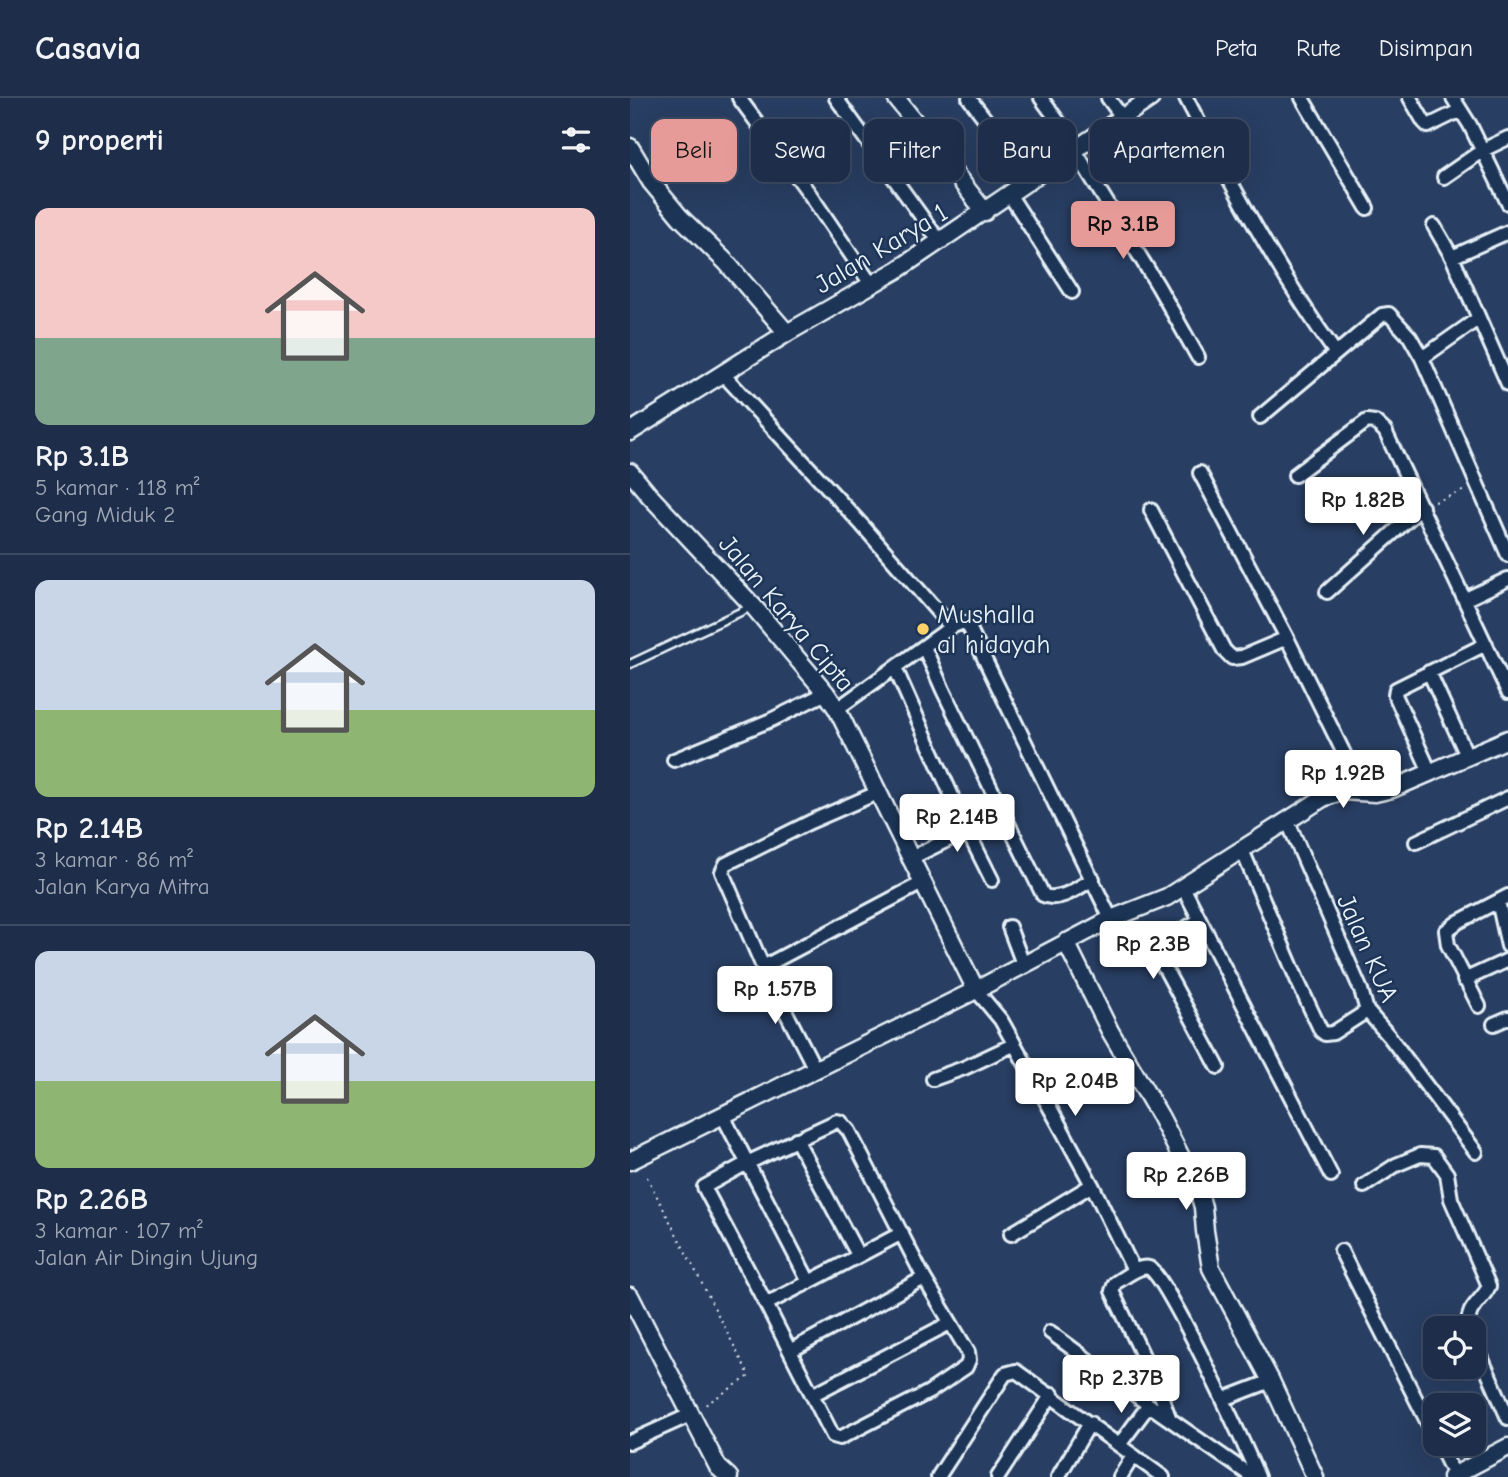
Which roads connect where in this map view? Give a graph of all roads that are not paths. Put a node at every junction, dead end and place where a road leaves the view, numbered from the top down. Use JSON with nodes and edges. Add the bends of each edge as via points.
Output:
{"nodes":[{"id":1,"x":739,"y":98,"type":"edge"},
{"id":2,"x":836,"y":98,"type":"edge"},
{"id":3,"x":897,"y":98,"type":"edge"},
{"id":4,"x":969,"y":98,"type":"edge"},
{"id":5,"x":1108,"y":98,"type":"edge"},
{"id":6,"x":1151,"y":98,"type":"edge"},
{"id":7,"x":1186,"y":98,"type":"edge"},
{"id":8,"x":1303,"y":98,"type":"edge"},
{"id":9,"x":1410,"y":98,"type":"edge"},
{"id":10,"x":1452,"y":98,"type":"edge"},
{"id":11,"x":1045,"y":99,"type":"edge"},
{"id":12,"x":1459,"y":111,"type":"junction"},
{"id":13,"x":1122,"y":117,"type":"junction"},
{"id":14,"x":985,"y":119,"type":"edge"},
{"id":15,"x":1058,"y":119,"type":"edge"},
{"id":16,"x":1508,"y":138,"type":"edge"},
{"id":17,"x":630,"y":147,"type":"edge"},
{"id":18,"x":1076,"y":148,"type":"joint"},
{"id":19,"x":1483,"y":150,"type":"junction"},
{"id":20,"x":1444,"y":177,"type":"dead end"},
{"id":21,"x":1026,"y":182,"type":"edge"},
{"id":22,"x":1009,"y":194,"type":"junction"},
{"id":23,"x":1508,"y":203,"type":"edge"},
{"id":24,"x":1367,"y":208,"type":"dead end"},
{"id":25,"x":985,"y":212,"type":"junction"},
{"id":26,"x":1434,"y":226,"type":"dead end"},
{"id":27,"x":1508,"y":233,"type":"edge"},
{"id":28,"x":940,"y":242,"type":"junction"},
{"id":29,"x":1452,"y":257,"type":"junction"},
{"id":30,"x":871,"y":284,"type":"junction"},
{"id":31,"x":1072,"y":292,"type":"dead end"},
{"id":32,"x":1479,"y":318,"type":"junction"},
{"id":33,"x":787,"y":333,"type":"junction"},
{"id":34,"x":1335,"y":352,"type":"junction"},
{"id":35,"x":1198,"y":357,"type":"dead end"},
{"id":36,"x":1422,"y":358,"type":"junction"},
{"id":37,"x":722,"y":373,"type":"junction"},
{"id":38,"x":1508,"y":384,"type":"edge"},
{"id":39,"x":1260,"y":417,"type":"dead end"},
{"id":40,"x":630,"y":432,"type":"edge"},
{"id":41,"x":630,"y":472,"type":"edge"},
{"id":42,"x":1200,"y":473,"type":"dead end"},
{"id":43,"x":1295,"y":475,"type":"dead end"},
{"id":44,"x":1422,"y":507,"type":"junction"},
{"id":45,"x":1151,"y":510,"type":"dead end"},
{"id":46,"x":1508,"y":555,"type":"edge"},
{"id":47,"x":1508,"y":579,"type":"edge"},
{"id":48,"x":1327,"y":592,"type":"dead end"},
{"id":49,"x":1466,"y":599,"type":"junction"},
{"id":50,"x":753,"y":606,"type":"junction"},
{"id":51,"x":951,"y":627,"type":"junction"},
{"id":52,"x":1287,"y":638,"type":"junction"},
{"id":53,"x":1486,"y":644,"type":"junction"},
{"id":54,"x":924,"y":647,"type":"junction"},
{"id":55,"x":630,"y":664,"type":"edge"},
{"id":56,"x":895,"y":668,"type":"junction"},
{"id":57,"x":1429,"y":672,"type":"junction"},
{"id":58,"x":1508,"y":692,"type":"edge"},
{"id":59,"x":826,"y":693,"type":"junction"},
{"id":60,"x":837,"y":709,"type":"junction"},
{"id":61,"x":1508,"y":739,"type":"edge"},
{"id":62,"x":1468,"y":758,"type":"junction"},
{"id":63,"x":674,"y":760,"type":"dead end"},
{"id":64,"x":1430,"y":772,"type":"junction"},
{"id":65,"x":1363,"y":792,"type":"junction"},
{"id":66,"x":877,"y":793,"type":"junction"},
{"id":67,"x":1508,"y":798,"type":"edge"},
{"id":68,"x":990,"y":819,"type":"dead end"},
{"id":69,"x":1287,"y":820,"type":"junction"},
{"id":70,"x":967,"y":830,"type":"junction"},
{"id":71,"x":1416,"y":842,"type":"dead end"},
{"id":72,"x":1242,"y":850,"type":"junction"},
{"id":73,"x":909,"y":859,"type":"junction"},
{"id":74,"x":1093,"y":879,"type":"junction"},
{"id":75,"x":992,"y":880,"type":"dead end"},
{"id":76,"x":922,"y":883,"type":"junction"},
{"id":77,"x":1183,"y":887,"type":"junction"},
{"id":78,"x":1503,"y":899,"type":"edge"},
{"id":79,"x":1111,"y":919,"type":"junction"},
{"id":80,"x":1200,"y":920,"type":"junction"},
{"id":81,"x":1009,"y":927,"type":"dead end"},
{"id":82,"x":1066,"y":942,"type":"junction"},
{"id":83,"x":1508,"y":946,"type":"edge"},
{"id":84,"x":1508,"y":960,"type":"edge"},
{"id":85,"x":1023,"y":964,"type":"junction"},
{"id":86,"x":764,"y":967,"type":"junction"},
{"id":87,"x":1464,"y":980,"type":"junction"},
{"id":88,"x":976,"y":990,"type":"junction"},
{"id":89,"x":1479,"y":1006,"type":"dead end"},
{"id":90,"x":1367,"y":1011,"type":"junction"},
{"id":91,"x":1508,"y":1018,"type":"edge"},
{"id":92,"x":1494,"y":1024,"type":"dead end"},
{"id":93,"x":1013,"y":1045,"type":"junction"},
{"id":94,"x":1218,"y":1067,"type":"dead end"},
{"id":95,"x":816,"y":1070,"type":"junction"},
{"id":96,"x":933,"y":1079,"type":"dead end"},
{"id":97,"x":723,"y":1116,"type":"junction"},
{"id":98,"x":796,"y":1139,"type":"junction"},
{"id":99,"x":1476,"y":1152,"type":"dead end"},
{"id":100,"x":630,"y":1161,"type":"edge"},
{"id":101,"x":747,"y":1163,"type":"junction"},
{"id":102,"x":1331,"y":1175,"type":"dead end"},
{"id":103,"x":1092,"y":1185,"type":"junction"},
{"id":104,"x":1364,"y":1186,"type":"dead end"},
{"id":105,"x":902,"y":1233,"type":"junction"},
{"id":106,"x":1011,"y":1234,"type":"dead end"},
{"id":107,"x":1342,"y":1251,"type":"dead end"},
{"id":108,"x":858,"y":1255,"type":"junction"},
{"id":109,"x":1134,"y":1272,"type":"junction"},
{"id":110,"x":924,"y":1279,"type":"junction"},
{"id":111,"x":809,"y":1282,"type":"junction"},
{"id":112,"x":630,"y":1296,"type":"edge"},
{"id":113,"x":766,"y":1304,"type":"junction"},
{"id":114,"x":1469,"y":1316,"type":"edge"},
{"id":115,"x":950,"y":1323,"type":"junction"},
{"id":116,"x":1050,"y":1332,"type":"dead end"},
{"id":117,"x":790,"y":1351,"type":"junction"},
{"id":118,"x":1486,"y":1368,"type":"edge"},
{"id":119,"x":1271,"y":1381,"type":"junction"},
{"id":120,"x":1052,"y":1394,"type":"junction"},
{"id":121,"x":812,"y":1395,"type":"junction"},
{"id":122,"x":1224,"y":1399,"type":"junction"},
{"id":123,"x":1149,"y":1405,"type":"junction"},
{"id":124,"x":1423,"y":1413,"type":"edge"},
{"id":125,"x":690,"y":1415,"type":"junction"},
{"id":126,"x":1169,"y":1418,"type":"junction"},
{"id":127,"x":1508,"y":1418,"type":"edge"},
{"id":128,"x":1090,"y":1423,"type":"junction"},
{"id":129,"x":630,"y":1442,"type":"edge"},
{"id":130,"x":1119,"y":1445,"type":"junction"},
{"id":131,"x":1508,"y":1447,"type":"edge"},
{"id":132,"x":1133,"y":1456,"type":"junction"},
{"id":133,"x":1444,"y":1456,"type":"edge"},
{"id":134,"x":1452,"y":1476,"type":"edge"},
{"id":135,"x":729,"y":1477,"type":"edge"},
{"id":136,"x":938,"y":1477,"type":"edge"},
{"id":137,"x":998,"y":1477,"type":"edge"},
{"id":138,"x":1058,"y":1477,"type":"edge"},
{"id":139,"x":1120,"y":1477,"type":"edge"},
{"id":140,"x":1163,"y":1477,"type":"edge"},
{"id":141,"x":1253,"y":1477,"type":"edge"},
{"id":142,"x":1258,"y":1477,"type":"edge"},
{"id":143,"x":1315,"y":1477,"type":"edge"}],
"edges":[{"from":1,"to":30,"type":"street"},
{"from":2,"to":28,"type":"street"},
{"from":3,"to":25,"type":"street"},
{"from":4,"to":14,"type":"street"},
{"from":5,"to":13,"type":"street"},
{"from":6,"to":13,"type":"street","name":"Jalan Karya 1"},
{"from":7,"to":34,"type":"street","via":[[1268,251]]},
{"from":8,"to":24,"type":"street"},
{"from":9,"to":12,"type":"street","via":[[1428,125]]},
{"from":10,"to":12,"type":"street"},
{"from":11,"to":15,"type":"street"},
{"from":12,"to":19,"type":"street"},
{"from":13,"to":18,"type":"street","name":"Jalan Karya 1"},
{"from":16,"to":19,"type":"street"},
{"from":17,"to":33,"type":"street","via":[[680,217]]},
{"from":18,"to":35,"type":"street"},
{"from":19,"to":20,"type":"street"},
{"from":19,"to":23,"type":"street"},
{"from":21,"to":22,"type":"street","name":"Jalan Karya 1"},
{"from":22,"to":25,"type":"street","name":"Jalan Karya 1"},
{"from":22,"to":31,"type":"street"},
{"from":25,"to":28,"type":"street","name":"Jalan Karya 1"},
{"from":26,"to":29,"type":"street"},
{"from":27,"to":29,"type":"street"},
{"from":28,"to":30,"type":"street","name":"Jalan Karya 1"},
{"from":29,"to":32,"type":"street"},
{"from":30,"to":33,"type":"street","name":"Jalan Karya 1"},
{"from":32,"to":36,"type":"street"},
{"from":32,"to":38,"type":"street"},
{"from":33,"to":37,"type":"street","name":"Jalan Karya 1"},
{"from":34,"to":36,"type":"street","via":[[1389,314]]},
{"from":34,"to":39,"type":"street"},
{"from":36,"to":46,"type":"street"},
{"from":37,"to":40,"type":"street","name":"Jalan Karya 1"},
{"from":37,"to":51,"type":"street"},
{"from":41,"to":50,"type":"street","name":"Jalan Karya Cipta"},
{"from":42,"to":52,"type":"street"},
{"from":43,"to":44,"type":"street","via":[[1367,421],[1375,422],[1385,431]]},
{"from":44,"to":48,"type":"street"},
{"from":44,"to":49,"type":"street"},
{"from":45,"to":52,"type":"street","via":[[1232,658]]},
{"from":47,"to":49,"type":"street"},
{"from":49,"to":53,"type":"street"},
{"from":50,"to":55,"type":"lane"},
{"from":50,"to":59,"type":"street","name":"Jalan Karya Cipta"},
{"from":51,"to":54,"type":"street"},
{"from":51,"to":74,"type":"street","via":[[961,622],[971,627]]},
{"from":52,"to":65,"type":"street"},
{"from":53,"to":57,"type":"street"},
{"from":53,"to":58,"type":"street"},
{"from":54,"to":56,"type":"street"},
{"from":54,"to":74,"type":"street","via":[[1043,895],[1061,896]]},
{"from":56,"to":60,"type":"street"},
{"from":56,"to":70,"type":"street"},
{"from":57,"to":62,"type":"street"},
{"from":57,"to":64,"type":"street","via":[[1397,687],[1395,695]]},
{"from":59,"to":60,"type":"street","name":"Jalan Karya Cipta"},
{"from":59,"to":63,"type":"street"},
{"from":60,"to":66,"type":"street","name":"Jalan Karya Cipta"},
{"from":61,"to":62,"type":"street"},
{"from":62,"to":64,"type":"street"},
{"from":64,"to":65,"type":"street","via":[[1392,789]]},
{"from":65,"to":69,"type":"street","via":[[1343,791],[1323,798]]},
{"from":66,"to":73,"type":"street","name":"Jalan Karya Cipta"},
{"from":66,"to":86,"type":"street","via":[[723,867]]},
{"from":67,"to":71,"type":"street"},
{"from":68,"to":70,"type":"street"},
{"from":69,"to":72,"type":"street"},
{"from":69,"to":90,"type":"street","name":"Jalan KUA","via":[[1362,990]]},
{"from":70,"to":73,"type":"street"},
{"from":70,"to":75,"type":"street"},
{"from":72,"to":77,"type":"street"},
{"from":72,"to":90,"type":"street","via":[[1321,1031],[1333,1033]]},
{"from":73,"to":76,"type":"street","name":"Jalan Karya Cipta"},
{"from":74,"to":79,"type":"street"},
{"from":76,"to":86,"type":"street"},
{"from":76,"to":88,"type":"street","name":"Jalan Karya Cipta"},
{"from":77,"to":79,"type":"street"},
{"from":77,"to":80,"type":"street"},
{"from":78,"to":83,"type":"street"},
{"from":78,"to":87,"type":"street","via":[[1446,931]]},
{"from":79,"to":82,"type":"street"},
{"from":80,"to":94,"type":"street","via":[[1156,950]]},
{"from":80,"to":102,"type":"street"},
{"from":81,"to":85,"type":"street"},
{"from":82,"to":85,"type":"street"},
{"from":82,"to":119,"type":"street","via":[[1198,1189],[1211,1268]]},
{"from":84,"to":87,"type":"street"},
{"from":85,"to":88,"type":"street"},
{"from":86,"to":95,"type":"street"},
{"from":87,"to":89,"type":"street"},
{"from":88,"to":93,"type":"street","via":[[1001,1020]]},
{"from":88,"to":95,"type":"street"},
{"from":90,"to":99,"type":"street","name":"Jalan KUA"},
{"from":91,"to":92,"type":"street"},
{"from":93,"to":96,"type":"street"},
{"from":93,"to":103,"type":"street"},
{"from":95,"to":97,"type":"street"},
{"from":97,"to":100,"type":"street"},
{"from":97,"to":101,"type":"street"},
{"from":98,"to":101,"type":"street"},
{"from":98,"to":105,"type":"street","via":[[841,1122]]},
{"from":98,"to":108,"type":"street"},
{"from":101,"to":111,"type":"street"},
{"from":101,"to":113,"type":"street","via":[[703,1189]]},
{"from":103,"to":106,"type":"street"},
{"from":103,"to":109,"type":"street"},
{"from":104,"to":114,"type":"street","via":[[1396,1165],[1420,1155],[1434,1156],[1447,1174],[1451,1199],[1488,1281],[1489,1288]]},
{"from":105,"to":108,"type":"street"},
{"from":105,"to":110,"type":"street"},
{"from":107,"to":124,"type":"street"},
{"from":108,"to":111,"type":"street"},
{"from":109,"to":122,"type":"street","via":[[1148,1268],[1156,1273]]},
{"from":109,"to":126,"type":"street","via":[[1115,1283],[1112,1291]]},
{"from":110,"to":115,"type":"street"},
{"from":110,"to":117,"type":"street"},
{"from":111,"to":113,"type":"street"},
{"from":112,"to":125,"type":"street"},
{"from":113,"to":117,"type":"street"},
{"from":115,"to":121,"type":"street"},
{"from":115,"to":121,"type":"street","via":[[969,1360],[966,1367],[929,1392],[840,1438],[833,1436]]},
{"from":116,"to":123,"type":"street"},
{"from":117,"to":121,"type":"street"},
{"from":118,"to":127,"type":"street"},
{"from":119,"to":122,"type":"street"},
{"from":119,"to":143,"type":"street"},
{"from":120,"to":128,"type":"street"},
{"from":120,"to":136,"type":"street","via":[[1016,1371],[1007,1372]]},
{"from":120,"to":137,"type":"street"},
{"from":122,"to":142,"type":"street"},
{"from":123,"to":126,"type":"street"},
{"from":123,"to":130,"type":"street"},
{"from":125,"to":129,"type":"street"},
{"from":125,"to":135,"type":"street","via":[[718,1467]]},
{"from":126,"to":141,"type":"street"},
{"from":128,"to":130,"type":"street"},
{"from":128,"to":138,"type":"street"},
{"from":130,"to":132,"type":"street"},
{"from":131,"to":134,"type":"street"},
{"from":132,"to":139,"type":"street"},
{"from":132,"to":140,"type":"street"},
{"from":133,"to":134,"type":"street"}]}
